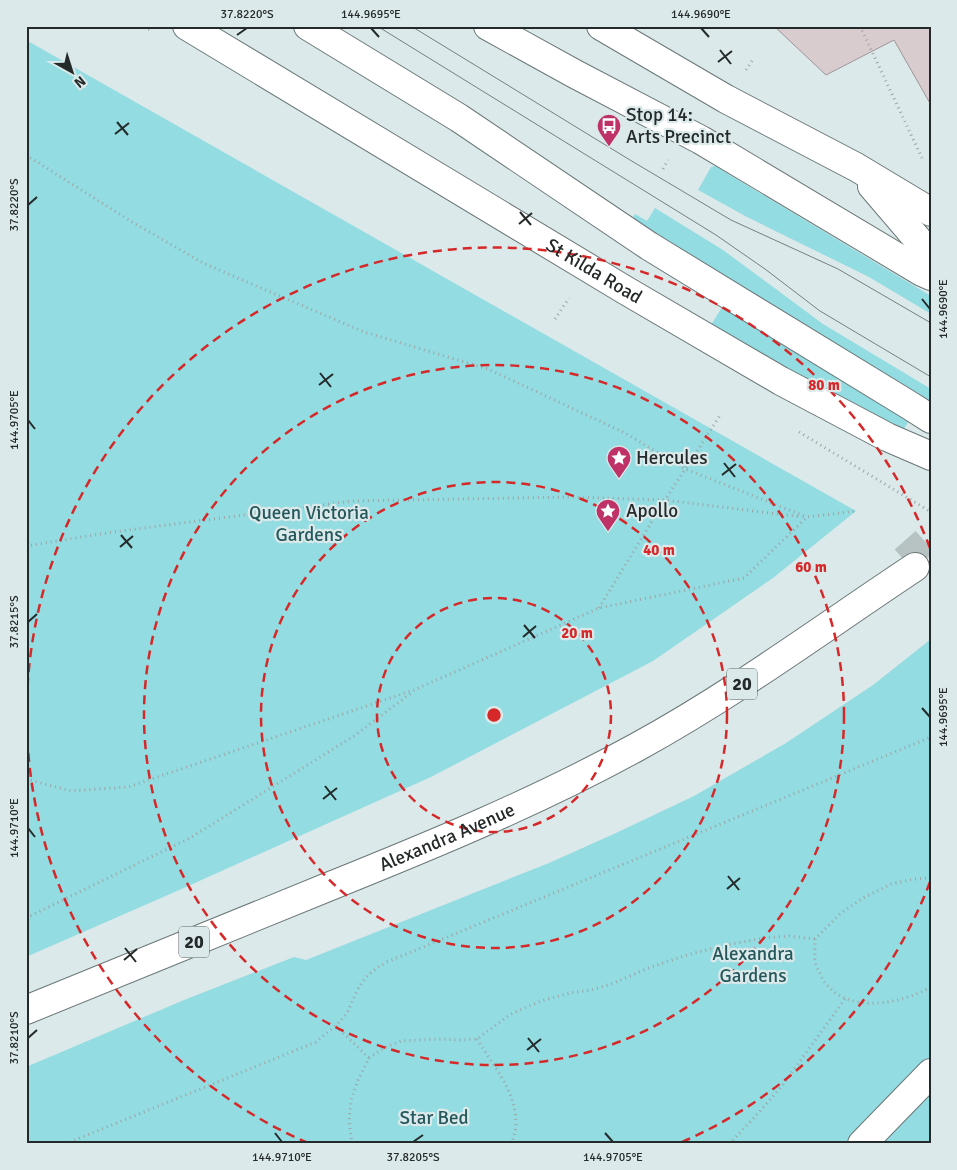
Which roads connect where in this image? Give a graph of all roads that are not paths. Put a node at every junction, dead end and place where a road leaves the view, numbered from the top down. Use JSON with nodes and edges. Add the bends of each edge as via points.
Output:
{"nodes":[{"id":1,"x":187,"y":26,"type":"edge"},
{"id":2,"x":308,"y":26,"type":"edge"},
{"id":3,"x":488,"y":26,"type":"edge"},
{"id":4,"x":602,"y":26,"type":"edge"},
{"id":5,"x":856,"y":167,"type":"junction"},
{"id":6,"x":931,"y":212,"type":"edge"},
{"id":7,"x":931,"y":255,"type":"edge"},
{"id":8,"x":931,"y":276,"type":"edge"},
{"id":9,"x":931,"y":419,"type":"edge"},
{"id":10,"x":931,"y":456,"type":"edge"},
{"id":11,"x":909,"y":564,"type":"tunnel mouth"},
{"id":12,"x":26,"y":1010,"type":"edge"},
{"id":13,"x":931,"y":1073,"type":"edge"},
{"id":14,"x":862,"y":1144,"type":"edge"}],
"edges":[{"from":1,"to":10,"type":"main road","name":"St Kilda Road","via":[[765,372],[887,437]]},
{"from":2,"to":9,"type":"main road","via":[[458,118],[649,246]]},
{"from":3,"to":8,"type":"main road","via":[[701,140]]},
{"from":4,"to":5,"type":"main road","via":[[726,99]]},
{"from":5,"to":6,"type":"main road"},
{"from":5,"to":7,"type":"main road"},
{"from":11,"to":12,"type":"main road","name":"Alexandra Avenue","number":"20","via":[[843,615],[695,714],[561,786],[465,831]]},
{"from":13,"to":14,"type":"main road"}]}
